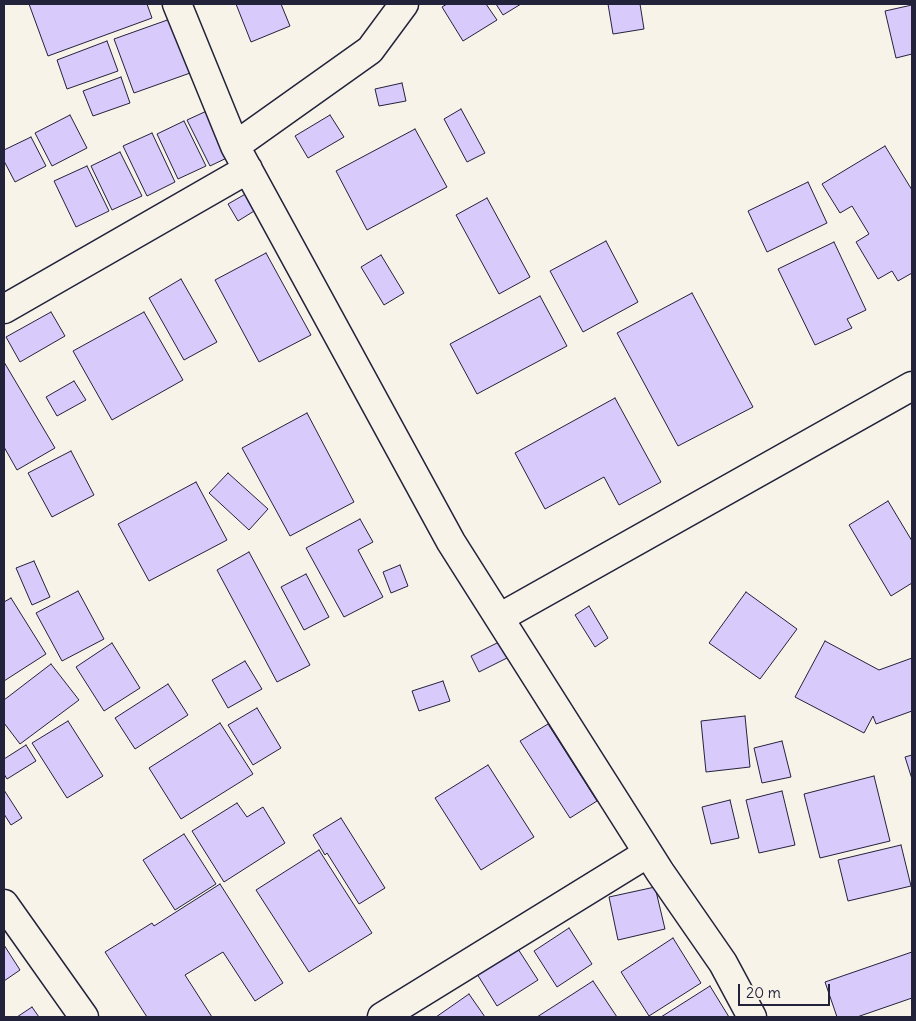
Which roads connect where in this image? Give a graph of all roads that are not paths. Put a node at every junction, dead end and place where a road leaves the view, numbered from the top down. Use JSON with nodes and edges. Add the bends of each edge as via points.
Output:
{"nodes":[{"id":1,"x":177,"y":4,"type":"edge"},
{"id":2,"x":404,"y":4,"type":"edge"},
{"id":3,"x":242,"y":157,"type":"junction"},
{"id":4,"x":4,"y":309,"type":"edge"},
{"id":5,"x":912,"y":386,"type":"edge"},
{"id":6,"x":499,"y":618,"type":"junction"},
{"id":7,"x":648,"y":852,"type":"junction"},
{"id":8,"x":4,"y":904,"type":"edge"},
{"id":9,"x":84,"y":1017,"type":"edge"},
{"id":10,"x":382,"y":1017,"type":"edge"},
{"id":11,"x":752,"y":1017,"type":"edge"}],
"edges":[{"from":1,"to":3,"type":"street"},
{"from":2,"to":3,"type":"street","via":[[370,50]]},
{"from":3,"to":4,"type":"street"},
{"from":3,"to":6,"type":"street","via":[[451,542]]},
{"from":5,"to":6,"type":"street"},
{"from":6,"to":7,"type":"street"},
{"from":7,"to":10,"type":"street"},
{"from":7,"to":11,"type":"street","via":[[723,963]]},
{"from":8,"to":9,"type":"street"}]}
